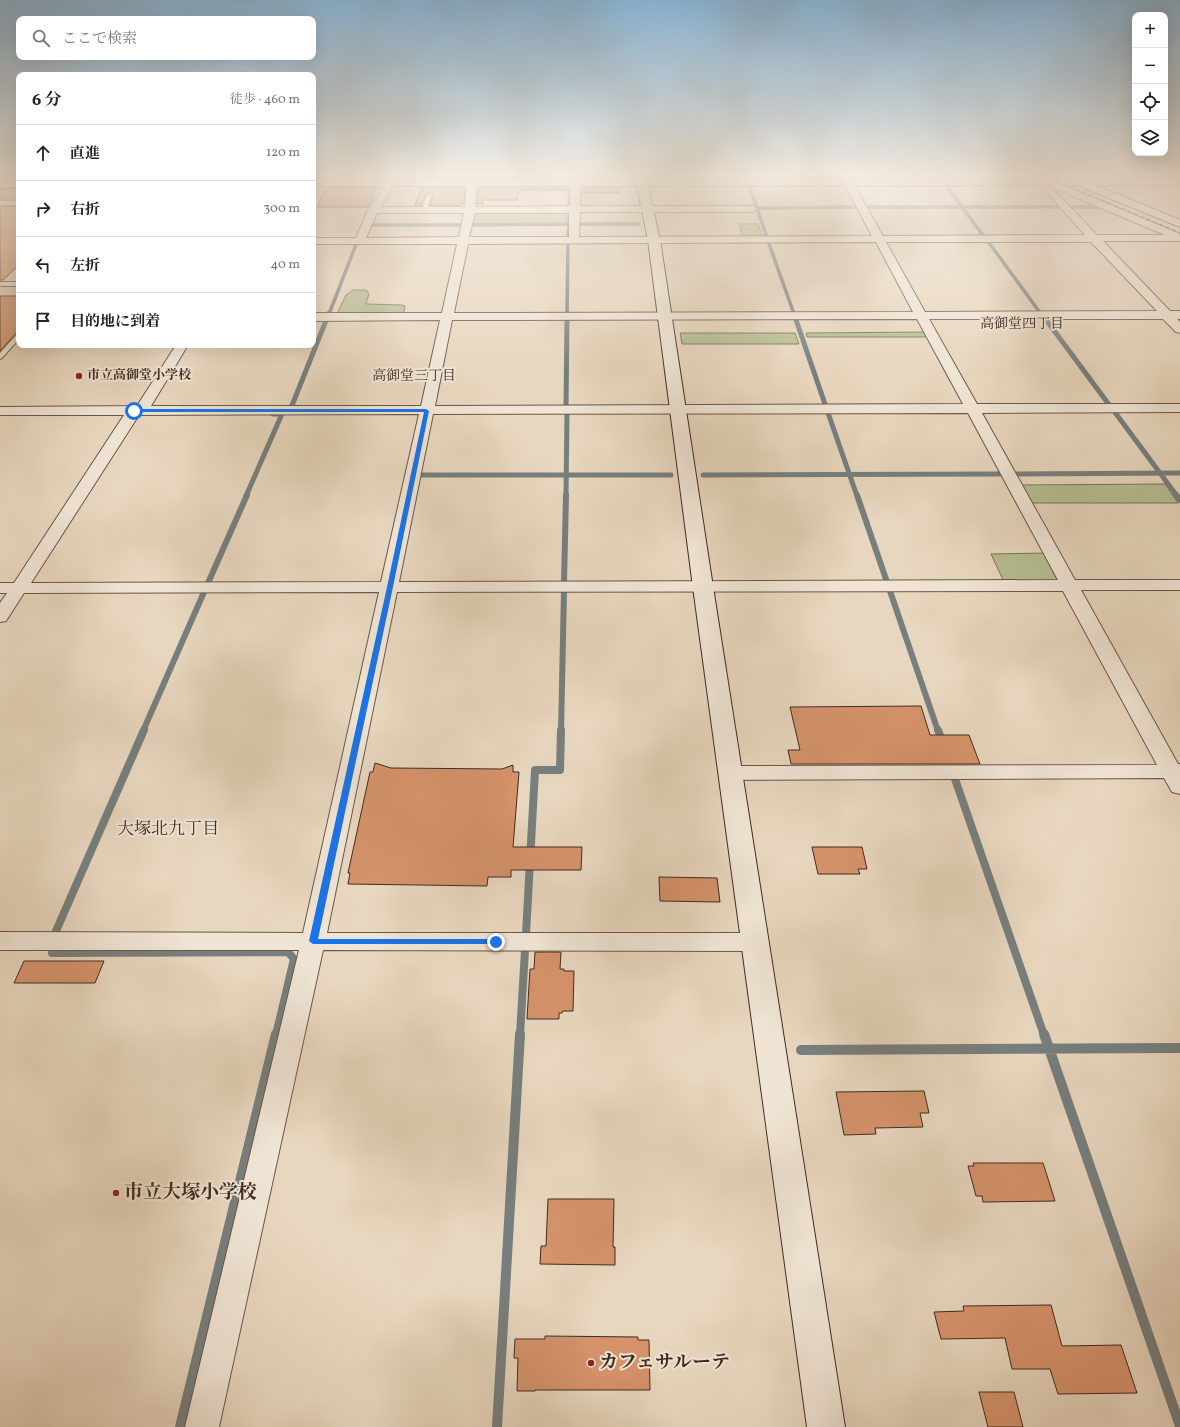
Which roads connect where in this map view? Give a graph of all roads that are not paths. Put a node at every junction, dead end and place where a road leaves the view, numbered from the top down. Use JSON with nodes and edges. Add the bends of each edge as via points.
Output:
{"nodes":[{"id":1,"x":879,"y":239,"type":"edge"},
{"id":2,"x":1094,"y":239,"type":"edge"},
{"id":3,"x":316,"y":240,"type":"edge"},
{"id":4,"x":360,"y":240,"type":"joint"},
{"id":5,"x":463,"y":240,"type":"junction"},
{"id":6,"x":574,"y":240,"type":"joint"},
{"id":7,"x":654,"y":240,"type":"junction"},
{"id":8,"x":745,"y":240,"type":"edge"},
{"id":9,"x":0,"y":284,"type":"edge"},
{"id":10,"x":16,"y":284,"type":"edge"},
{"id":11,"x":1166,"y":315,"type":"junction"},
{"id":12,"x":1180,"y":315,"type":"edge"},
{"id":13,"x":447,"y":316,"type":"junction"},
{"id":14,"x":665,"y":316,"type":"junction"},
{"id":15,"x":921,"y":316,"type":"junction"},
{"id":16,"x":316,"y":317,"type":"edge"},
{"id":17,"x":1180,"y":329,"type":"edge"},
{"id":18,"x":16,"y":338,"type":"edge"},
{"id":19,"x":180,"y":348,"type":"edge"},
{"id":20,"x":0,"y":356,"type":"edge"},
{"id":21,"x":972,"y":408,"type":"junction"},
{"id":22,"x":1180,"y":408,"type":"edge"},
{"id":23,"x":678,"y":409,"type":"junction"},
{"id":24,"x":0,"y":411,"type":"edge"},
{"id":25,"x":138,"y":411,"type":"junction"},
{"id":26,"x":426,"y":411,"type":"junction"},
{"id":27,"x":1070,"y":585,"type":"junction"},
{"id":28,"x":1180,"y":585,"type":"edge"},
{"id":29,"x":390,"y":587,"type":"junction"},
{"id":30,"x":703,"y":587,"type":"junction"},
{"id":31,"x":0,"y":588,"type":"edge"},
{"id":32,"x":19,"y":588,"type":"junction"},
{"id":33,"x":0,"y":617,"type":"edge"},
{"id":34,"x":730,"y":773,"type":"junction"},
{"id":35,"x":1177,"y":777,"type":"edge"},
{"id":36,"x":0,"y":941,"type":"edge"},
{"id":37,"x":313,"y":941,"type":"junction"},
{"id":38,"x":756,"y":942,"type":"junction"},
{"id":39,"x":202,"y":1427,"type":"edge"},
{"id":40,"x":826,"y":1427,"type":"edge"}],
"edges":[{"from":1,"to":15,"type":"street"},
{"from":2,"to":11,"type":"street"},
{"from":3,"to":4,"type":"street"},
{"from":4,"to":5,"type":"street"},
{"from":5,"to":6,"type":"street"},
{"from":5,"to":13,"type":"street"},
{"from":6,"to":7,"type":"street"},
{"from":7,"to":8,"type":"street"},
{"from":7,"to":14,"type":"street"},
{"from":9,"to":10,"type":"lane"},
{"from":11,"to":12,"type":"street"},
{"from":11,"to":15,"type":"street"},
{"from":11,"to":17,"type":"street"},
{"from":13,"to":14,"type":"street"},
{"from":13,"to":16,"type":"street"},
{"from":13,"to":26,"type":"street"},
{"from":14,"to":15,"type":"street"},
{"from":14,"to":23,"type":"street"},
{"from":15,"to":21,"type":"street"},
{"from":18,"to":20,"type":"lane"},
{"from":19,"to":25,"type":"street"},
{"from":21,"to":22,"type":"street"},
{"from":21,"to":23,"type":"street"},
{"from":21,"to":27,"type":"street"},
{"from":23,"to":26,"type":"street"},
{"from":23,"to":30,"type":"street"},
{"from":24,"to":25,"type":"street"},
{"from":25,"to":26,"type":"street"},
{"from":25,"to":32,"type":"street"},
{"from":26,"to":29,"type":"street"},
{"from":27,"to":28,"type":"street"},
{"from":27,"to":30,"type":"street"},
{"from":27,"to":35,"type":"street"},
{"from":29,"to":30,"type":"street"},
{"from":29,"to":32,"type":"street"},
{"from":29,"to":37,"type":"street"},
{"from":30,"to":34,"type":"street"},
{"from":31,"to":32,"type":"street"},
{"from":32,"to":33,"type":"street"},
{"from":34,"to":35,"type":"street"},
{"from":34,"to":38,"type":"street"},
{"from":36,"to":37,"type":"street"},
{"from":37,"to":38,"type":"street"},
{"from":37,"to":39,"type":"street"},
{"from":38,"to":40,"type":"street"}]}
